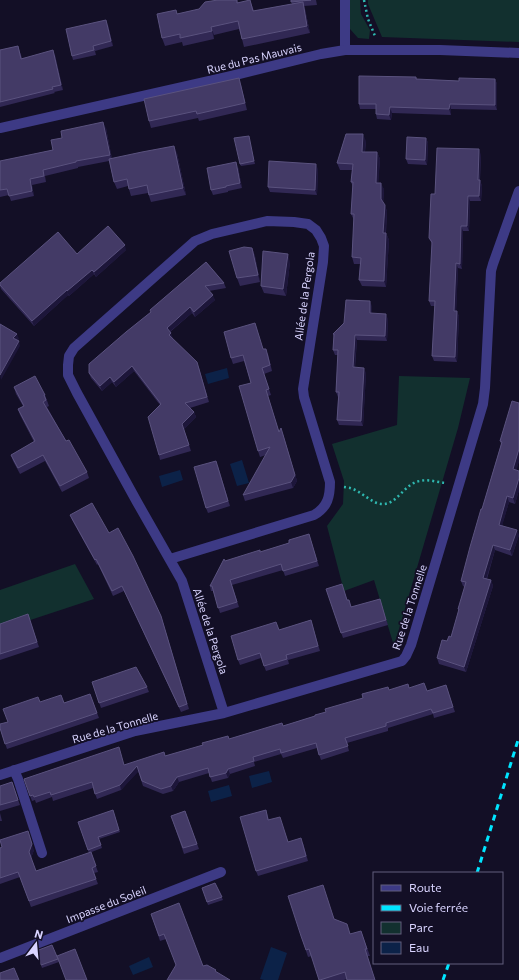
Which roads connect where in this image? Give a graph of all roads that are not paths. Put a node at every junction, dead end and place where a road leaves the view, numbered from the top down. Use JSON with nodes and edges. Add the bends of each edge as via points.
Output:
{"nodes":[{"id":1,"x":345,"y":0,"type":"edge"},
{"id":2,"x":345,"y":50,"type":"junction"},
{"id":3,"x":519,"y":53,"type":"edge"},
{"id":4,"x":0,"y":128,"type":"edge"},
{"id":5,"x":519,"y":192,"type":"edge"},
{"id":6,"x":170,"y":559,"type":"junction"},
{"id":7,"x":224,"y":713,"type":"junction"},
{"id":8,"x":14,"y":770,"type":"junction"},
{"id":9,"x":0,"y":775,"type":"edge"},
{"id":10,"x":42,"y":853,"type":"dead end"},
{"id":11,"x":221,"y":872,"type":"dead end"},
{"id":12,"x":0,"y":958,"type":"edge"}],
"edges":[{"from":1,"to":2,"type":"street"},
{"from":2,"to":3,"type":"street","name":"Rue du Pas Mauvais"},
{"from":2,"to":4,"type":"street","name":"Rue du Pas Mauvais"},
{"from":5,"to":7,"type":"street","name":"Rue de la Tonnelle","via":[[492,264],[483,404],[406,656],[402,661]]},
{"from":6,"to":6,"type":"street","name":"Allée de la Pergola","via":[[68,375],[69,356],[74,348],[195,242],[212,234],[267,221],[308,224],[316,230],[324,246],[303,389],[330,482],[327,502],[314,515]]},
{"from":6,"to":7,"type":"street","name":"Allée de la Pergola","via":[[182,581]]},
{"from":7,"to":8,"type":"street","name":"Rue de la Tonnelle","via":[[135,731]]},
{"from":8,"to":9,"type":"street","name":"Rue de la Tonnelle"},
{"from":8,"to":10,"type":"street"},
{"from":11,"to":12,"type":"street","name":"Impasse du Soleil"}]}
